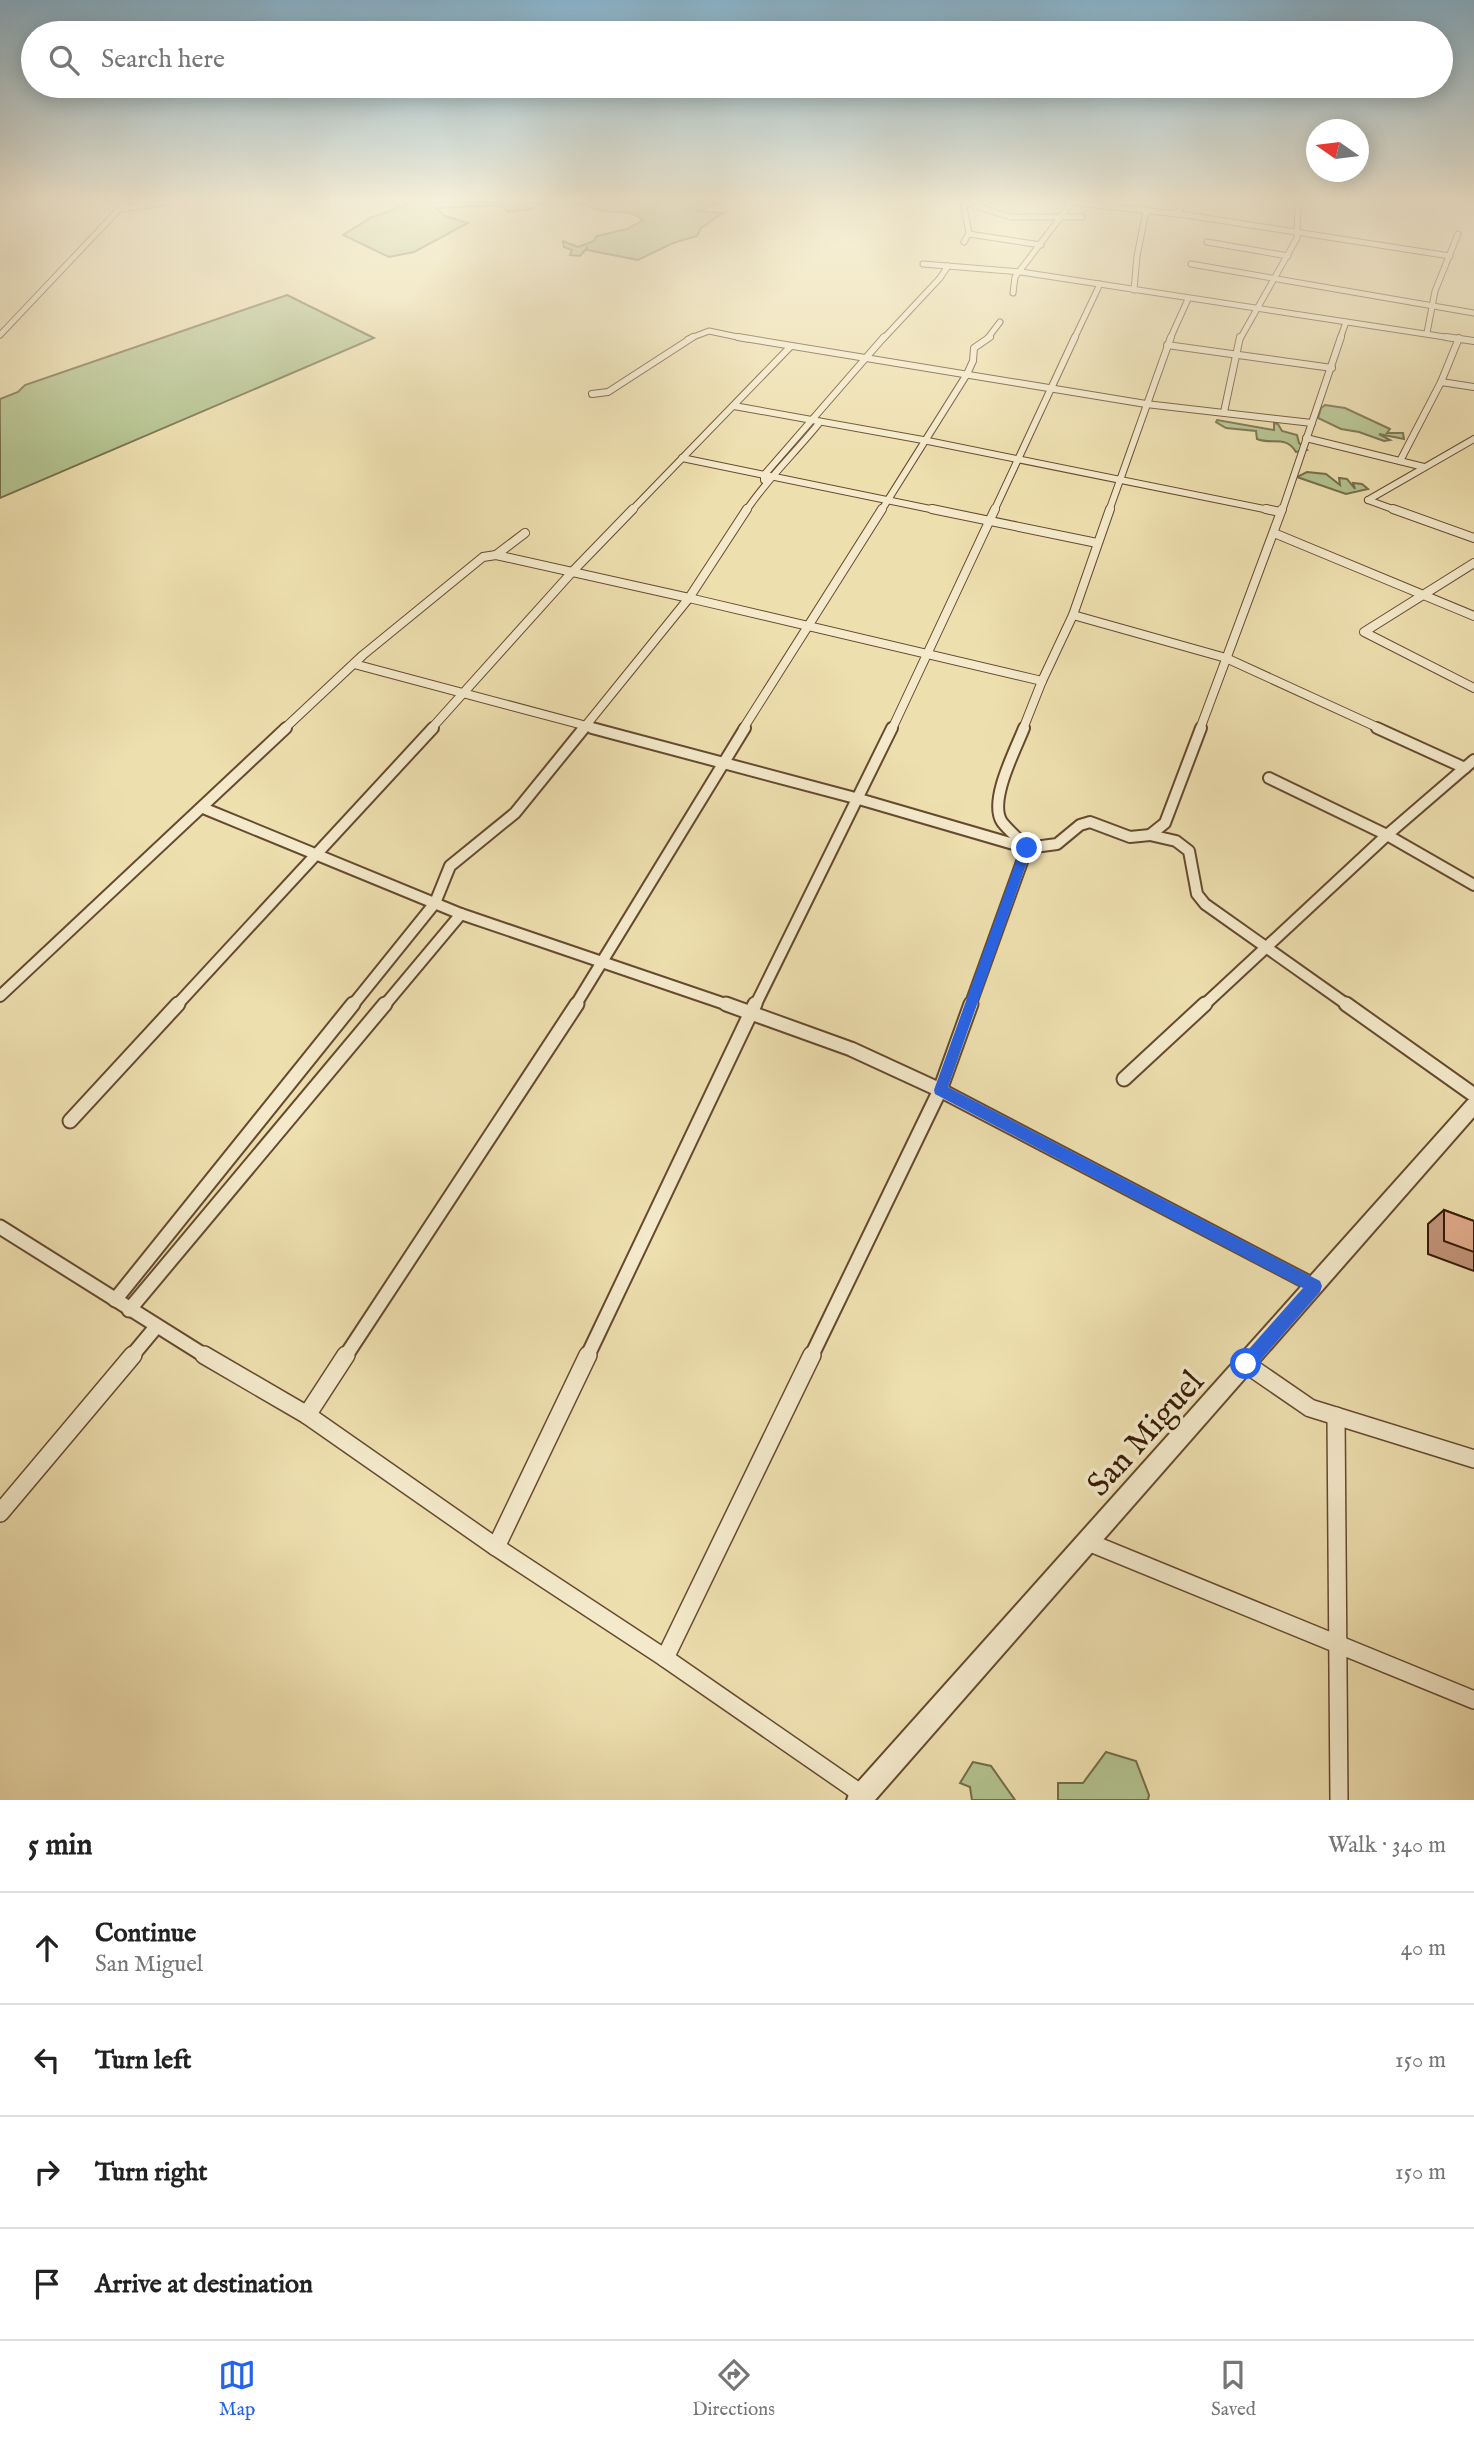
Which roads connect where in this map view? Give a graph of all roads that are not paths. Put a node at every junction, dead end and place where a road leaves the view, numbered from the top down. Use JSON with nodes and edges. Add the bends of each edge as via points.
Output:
{"nodes":[{"id":1,"x":46,"y":286,"type":"edge"},
{"id":2,"x":933,"y":286,"type":"edge"},
{"id":3,"x":1013,"y":286,"type":"edge"},
{"id":4,"x":1100,"y":286,"type":"edge"},
{"id":5,"x":1107,"y":286,"type":"edge"},
{"id":6,"x":1135,"y":286,"type":"edge"},
{"id":7,"x":1271,"y":286,"type":"edge"},
{"id":8,"x":1321,"y":286,"type":"edge"},
{"id":9,"x":1436,"y":286,"type":"edge"},
{"id":10,"x":1135,"y":290,"type":"junction"},
{"id":11,"x":1013,"y":293,"type":"dead end"},
{"id":12,"x":1188,"y":299,"type":"junction"},
{"id":13,"x":1434,"y":306,"type":"junction"},
{"id":14,"x":1255,"y":309,"type":"junction"},
{"id":15,"x":1474,"y":313,"type":"edge"},
{"id":16,"x":1000,"y":322,"type":"dead end"},
{"id":17,"x":1346,"y":322,"type":"junction"},
{"id":18,"x":1427,"y":333,"type":"junction"},
{"id":19,"x":0,"y":335,"type":"edge"},
{"id":20,"x":1459,"y":338,"type":"junction"},
{"id":21,"x":1474,"y":341,"type":"edge"},
{"id":22,"x":1167,"y":345,"type":"junction"},
{"id":23,"x":790,"y":347,"type":"junction"},
{"id":24,"x":1236,"y":355,"type":"junction"},
{"id":25,"x":868,"y":357,"type":"junction"},
{"id":26,"x":1332,"y":368,"type":"junction"},
{"id":27,"x":967,"y":374,"type":"junction"},
{"id":28,"x":1441,"y":382,"type":"junction"},
{"id":29,"x":1474,"y":387,"type":"edge"},
{"id":30,"x":1052,"y":389,"type":"junction"},
{"id":31,"x":592,"y":394,"type":"dead end"},
{"id":32,"x":1146,"y":404,"type":"junction"},
{"id":33,"x":734,"y":407,"type":"junction"},
{"id":34,"x":1224,"y":412,"type":"junction"},
{"id":35,"x":810,"y":420,"type":"junction"},
{"id":36,"x":820,"y":422,"type":"junction"},
{"id":37,"x":1312,"y":423,"type":"junction"},
{"id":38,"x":1306,"y":438,"type":"junction"},
{"id":39,"x":1474,"y":439,"type":"edge"},
{"id":40,"x":923,"y":440,"type":"junction"},
{"id":41,"x":1464,"y":445,"type":"junction"},
{"id":42,"x":1474,"y":449,"type":"edge"},
{"id":43,"x":682,"y":458,"type":"junction"},
{"id":44,"x":1018,"y":459,"type":"junction"},
{"id":45,"x":1400,"y":461,"type":"junction"},
{"id":46,"x":1424,"y":467,"type":"junction"},
{"id":47,"x":775,"y":477,"type":"junction"},
{"id":48,"x":764,"y":479,"type":"junction"},
{"id":49,"x":1122,"y":479,"type":"junction"},
{"id":50,"x":887,"y":501,"type":"junction"},
{"id":51,"x":1280,"y":512,"type":"junction"},
{"id":52,"x":991,"y":520,"type":"junction"},
{"id":53,"x":525,"y":533,"type":"dead end"},
{"id":54,"x":1274,"y":533,"type":"junction"},
{"id":55,"x":1474,"y":538,"type":"edge"},
{"id":56,"x":1097,"y":543,"type":"junction"},
{"id":57,"x":496,"y":555,"type":"junction"},
{"id":58,"x":1474,"y":563,"type":"edge"},
{"id":59,"x":573,"y":571,"type":"junction"},
{"id":60,"x":1426,"y":594,"type":"junction"},
{"id":61,"x":690,"y":598,"type":"junction"},
{"id":62,"x":1073,"y":615,"type":"junction"},
{"id":63,"x":1474,"y":615,"type":"edge"},
{"id":64,"x":809,"y":625,"type":"junction"},
{"id":65,"x":925,"y":653,"type":"junction"},
{"id":66,"x":1226,"y":658,"type":"junction"},
{"id":67,"x":354,"y":664,"type":"junction"},
{"id":68,"x":1042,"y":681,"type":"junction"},
{"id":69,"x":1474,"y":688,"type":"edge"},
{"id":70,"x":464,"y":694,"type":"junction"},
{"id":71,"x":587,"y":726,"type":"junction"},
{"id":72,"x":1470,"y":764,"type":"edge"},
{"id":73,"x":721,"y":765,"type":"junction"},
{"id":74,"x":1269,"y":778,"type":"dead end"},
{"id":75,"x":859,"y":799,"type":"junction"},
{"id":76,"x":203,"y":808,"type":"junction"},
{"id":77,"x":1150,"y":835,"type":"junction"},
{"id":78,"x":1387,"y":835,"type":"junction"},
{"id":79,"x":1027,"y":848,"type":"junction"},
{"id":80,"x":316,"y":854,"type":"junction"},
{"id":81,"x":1474,"y":886,"type":"edge"},
{"id":82,"x":435,"y":903,"type":"junction"},
{"id":83,"x":461,"y":914,"type":"junction"},
{"id":84,"x":1265,"y":948,"type":"junction"},
{"id":85,"x":605,"y":961,"type":"junction"},
{"id":86,"x":0,"y":996,"type":"edge"},
{"id":87,"x":751,"y":1013,"type":"junction"},
{"id":88,"x":1124,"y":1079,"type":"dead end"},
{"id":89,"x":940,"y":1090,"type":"junction"},
{"id":90,"x":1474,"y":1095,"type":"edge"},
{"id":91,"x":1474,"y":1105,"type":"edge"},
{"id":92,"x":70,"y":1121,"type":"dead end"},
{"id":93,"x":1,"y":1228,"type":"edge"},
{"id":94,"x":1315,"y":1286,"type":"junction"},
{"id":95,"x":122,"y":1305,"type":"junction"},
{"id":96,"x":156,"y":1327,"type":"junction"},
{"id":97,"x":1246,"y":1364,"type":"junction"},
{"id":98,"x":307,"y":1415,"type":"junction"},
{"id":99,"x":1336,"y":1416,"type":"junction"},
{"id":100,"x":1474,"y":1459,"type":"edge"},
{"id":101,"x":0,"y":1513,"type":"edge"},
{"id":102,"x":1088,"y":1542,"type":"junction"},
{"id":103,"x":496,"y":1547,"type":"junction"},
{"id":104,"x":1337,"y":1644,"type":"junction"},
{"id":105,"x":665,"y":1658,"type":"junction"},
{"id":106,"x":1474,"y":1700,"type":"edge"},
{"id":107,"x":861,"y":1798,"type":"edge"},
{"id":108,"x":1339,"y":1800,"type":"edge"}],
"edges":[{"from":1,"to":19,"type":"street"},
{"from":2,"to":25,"type":"street"},
{"from":3,"to":11,"type":"street"},
{"from":4,"to":30,"type":"street"},
{"from":5,"to":10,"type":"street"},
{"from":6,"to":10,"type":"street"},
{"from":7,"to":14,"type":"street"},
{"from":8,"to":13,"type":"street"},
{"from":9,"to":13,"type":"street"},
{"from":10,"to":12,"type":"street"},
{"from":12,"to":14,"type":"street"},
{"from":12,"to":22,"type":"street"},
{"from":13,"to":15,"type":"street"},
{"from":13,"to":18,"type":"street"},
{"from":14,"to":17,"type":"street"},
{"from":14,"to":24,"type":"street"},
{"from":16,"to":27,"type":"street","via":[[991,336],[974,348]]},
{"from":17,"to":18,"type":"street"},
{"from":17,"to":26,"type":"street"},
{"from":18,"to":20,"type":"street"},
{"from":20,"to":21,"type":"street"},
{"from":20,"to":28,"type":"street"},
{"from":22,"to":24,"type":"street"},
{"from":22,"to":32,"type":"street"},
{"from":23,"to":25,"type":"street"},
{"from":23,"to":31,"type":"street","via":[[702,332],[608,392]]},
{"from":23,"to":33,"type":"street"},
{"from":24,"to":26,"type":"street"},
{"from":24,"to":34,"type":"street"},
{"from":25,"to":27,"type":"street"},
{"from":25,"to":35,"type":"street"},
{"from":26,"to":37,"type":"street"},
{"from":27,"to":30,"type":"street"},
{"from":27,"to":40,"type":"street"},
{"from":28,"to":29,"type":"street"},
{"from":28,"to":45,"type":"street"},
{"from":30,"to":32,"type":"street"},
{"from":30,"to":44,"type":"street"},
{"from":32,"to":34,"type":"street"},
{"from":32,"to":49,"type":"street"},
{"from":33,"to":35,"type":"street"},
{"from":33,"to":43,"type":"street"},
{"from":34,"to":37,"type":"street"},
{"from":35,"to":36,"type":"street"},
{"from":35,"to":48,"type":"street"},
{"from":36,"to":40,"type":"street"},
{"from":36,"to":47,"type":"street"},
{"from":37,"to":38,"type":"street"},
{"from":38,"to":45,"type":"street"},
{"from":38,"to":51,"type":"street"},
{"from":39,"to":41,"type":"street"},
{"from":40,"to":44,"type":"street"},
{"from":40,"to":50,"type":"street"},
{"from":41,"to":42,"type":"street"},
{"from":41,"to":46,"type":"street"},
{"from":43,"to":48,"type":"street"},
{"from":43,"to":59,"type":"street"},
{"from":44,"to":49,"type":"street"},
{"from":44,"to":52,"type":"street"},
{"from":45,"to":46,"type":"street"},
{"from":46,"to":55,"type":"street","via":[[1368,499]]},
{"from":47,"to":48,"type":"street"},
{"from":47,"to":50,"type":"street"},
{"from":48,"to":61,"type":"street"},
{"from":49,"to":51,"type":"street"},
{"from":49,"to":56,"type":"street"},
{"from":50,"to":52,"type":"street"},
{"from":50,"to":64,"type":"street"},
{"from":51,"to":54,"type":"street"},
{"from":52,"to":56,"type":"street"},
{"from":52,"to":65,"type":"street"},
{"from":53,"to":57,"type":"street"},
{"from":54,"to":60,"type":"street"},
{"from":54,"to":66,"type":"street"},
{"from":56,"to":62,"type":"street"},
{"from":57,"to":59,"type":"street"},
{"from":57,"to":67,"type":"street","via":[[483,557]]},
{"from":58,"to":60,"type":"street"},
{"from":59,"to":61,"type":"street"},
{"from":59,"to":70,"type":"street"},
{"from":60,"to":63,"type":"street"},
{"from":60,"to":69,"type":"street","via":[[1364,632]]},
{"from":61,"to":64,"type":"street"},
{"from":61,"to":71,"type":"street"},
{"from":62,"to":66,"type":"street"},
{"from":62,"to":68,"type":"street"},
{"from":64,"to":65,"type":"street"},
{"from":64,"to":73,"type":"street"},
{"from":65,"to":68,"type":"street"},
{"from":65,"to":75,"type":"street"},
{"from":66,"to":72,"type":"street"},
{"from":66,"to":77,"type":"street","via":[[1165,823]]},
{"from":67,"to":70,"type":"street"},
{"from":67,"to":76,"type":"street"},
{"from":68,"to":79,"type":"street","via":[[1001,787],[998,808],[1001,820]]},
{"from":70,"to":71,"type":"street"},
{"from":70,"to":80,"type":"street"},
{"from":71,"to":73,"type":"street"},
{"from":71,"to":82,"type":"street","via":[[515,813],[450,866]]},
{"from":72,"to":78,"type":"street"},
{"from":73,"to":75,"type":"street"},
{"from":73,"to":85,"type":"street"},
{"from":74,"to":78,"type":"street"},
{"from":75,"to":79,"type":"street"},
{"from":75,"to":87,"type":"street"},
{"from":76,"to":80,"type":"street"},
{"from":76,"to":86,"type":"street"},
{"from":77,"to":79,"type":"street","via":[[1130,837],[1090,822],[1056,844]]},
{"from":77,"to":84,"type":"street","via":[[1176,841],[1189,851],[1197,894]]},
{"from":78,"to":81,"type":"street"},
{"from":78,"to":84,"type":"street"},
{"from":79,"to":89,"type":"street"},
{"from":80,"to":82,"type":"street"},
{"from":80,"to":92,"type":"street"},
{"from":82,"to":83,"type":"street"},
{"from":82,"to":95,"type":"street"},
{"from":83,"to":85,"type":"street"},
{"from":83,"to":95,"type":"street"},
{"from":84,"to":88,"type":"street"},
{"from":84,"to":90,"type":"street"},
{"from":85,"to":87,"type":"street"},
{"from":85,"to":98,"type":"street"},
{"from":87,"to":89,"type":"street","via":[[851,1049]]},
{"from":87,"to":103,"type":"street"},
{"from":89,"to":94,"type":"street"},
{"from":89,"to":105,"type":"street"},
{"from":91,"to":94,"type":"street","name":"San Miguel"},
{"from":93,"to":95,"type":"street"},
{"from":94,"to":97,"type":"street","name":"San Miguel"},
{"from":95,"to":96,"type":"street"},
{"from":96,"to":98,"type":"street"},
{"from":96,"to":101,"type":"street"},
{"from":97,"to":99,"type":"street","via":[[1310,1408]]},
{"from":97,"to":102,"type":"street","name":"San Miguel"},
{"from":98,"to":103,"type":"street"},
{"from":99,"to":100,"type":"street"},
{"from":99,"to":104,"type":"street"},
{"from":102,"to":104,"type":"street"},
{"from":102,"to":107,"type":"street","name":"San Miguel"},
{"from":103,"to":105,"type":"street"},
{"from":104,"to":106,"type":"street"},
{"from":104,"to":108,"type":"street"},
{"from":105,"to":107,"type":"street"}]}
